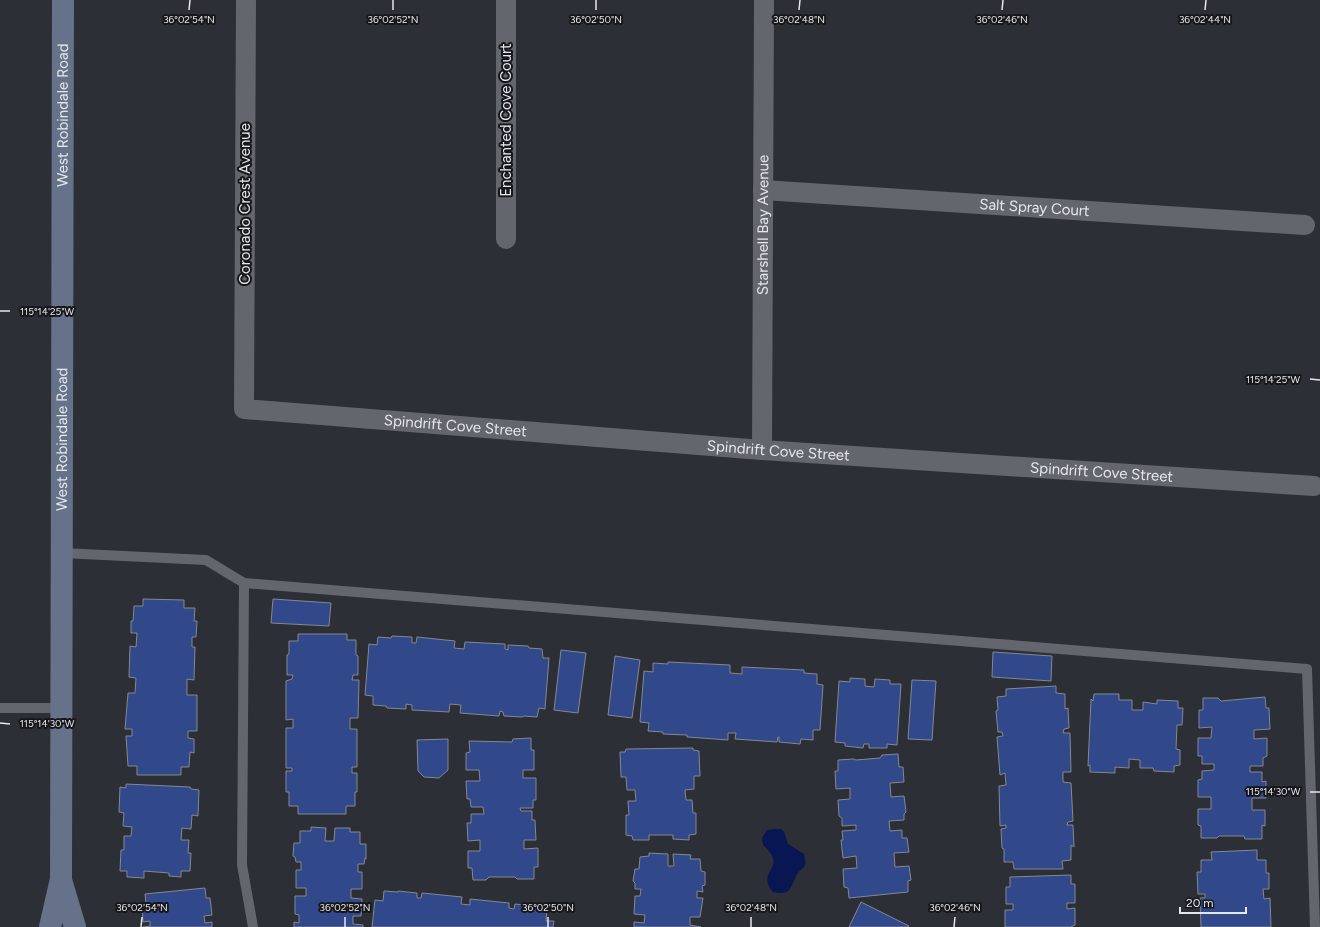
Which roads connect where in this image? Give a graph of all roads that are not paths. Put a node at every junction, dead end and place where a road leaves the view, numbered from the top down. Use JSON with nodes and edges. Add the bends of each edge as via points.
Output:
{"nodes":[{"id":1,"x":62,"y":0,"type":"edge"},
{"id":2,"x":246,"y":0,"type":"edge"},
{"id":3,"x":506,"y":0,"type":"edge"},
{"id":4,"x":764,"y":0,"type":"edge"},
{"id":5,"x":763,"y":190,"type":"junction"},
{"id":6,"x":1305,"y":225,"type":"dead end"},
{"id":7,"x":506,"y":239,"type":"dead end"},
{"id":8,"x":244,"y":409,"type":"joint"},
{"id":9,"x":762,"y":450,"type":"junction"},
{"id":10,"x":1314,"y":486,"type":"dead end"},
{"id":11,"x":62,"y":554,"type":"junction"},
{"id":12,"x":244,"y":583,"type":"junction"},
{"id":13,"x":0,"y":708,"type":"edge"},
{"id":14,"x":61,"y":708,"type":"junction"},
{"id":15,"x":61,"y":879,"type":"junction"},
{"id":16,"x":50,"y":927,"type":"edge"},
{"id":17,"x":76,"y":927,"type":"edge"},
{"id":18,"x":253,"y":927,"type":"edge"},
{"id":19,"x":1314,"y":927,"type":"edge"}],
"edges":[{"from":1,"to":11,"type":"main road","name":"West Robindale Road"},
{"from":2,"to":8,"type":"street","name":"Coronado Crest Avenue"},
{"from":3,"to":7,"type":"street","name":"Enchanted Cove Court"},
{"from":4,"to":5,"type":"street","name":"Starshell Bay Avenue"},
{"from":5,"to":6,"type":"street","name":"Salt Spray Court"},
{"from":5,"to":9,"type":"street","name":"Starshell Bay Avenue"},
{"from":8,"to":9,"type":"street","name":"Spindrift Cove Street"},
{"from":9,"to":10,"type":"street","name":"Spindrift Cove Street"},
{"from":11,"to":12,"type":"lane","via":[[206,560]]},
{"from":11,"to":14,"type":"main road","name":"West Robindale Road"},
{"from":12,"to":18,"type":"lane","via":[[242,865]]},
{"from":12,"to":19,"type":"lane","via":[[1307,669]]},
{"from":13,"to":14,"type":"lane"},
{"from":14,"to":15,"type":"main road","name":"West Robindale Road"},
{"from":15,"to":16,"type":"main road","name":"West Robindale Road"},
{"from":15,"to":17,"type":"main road","name":"West Robindale Road"}]}
